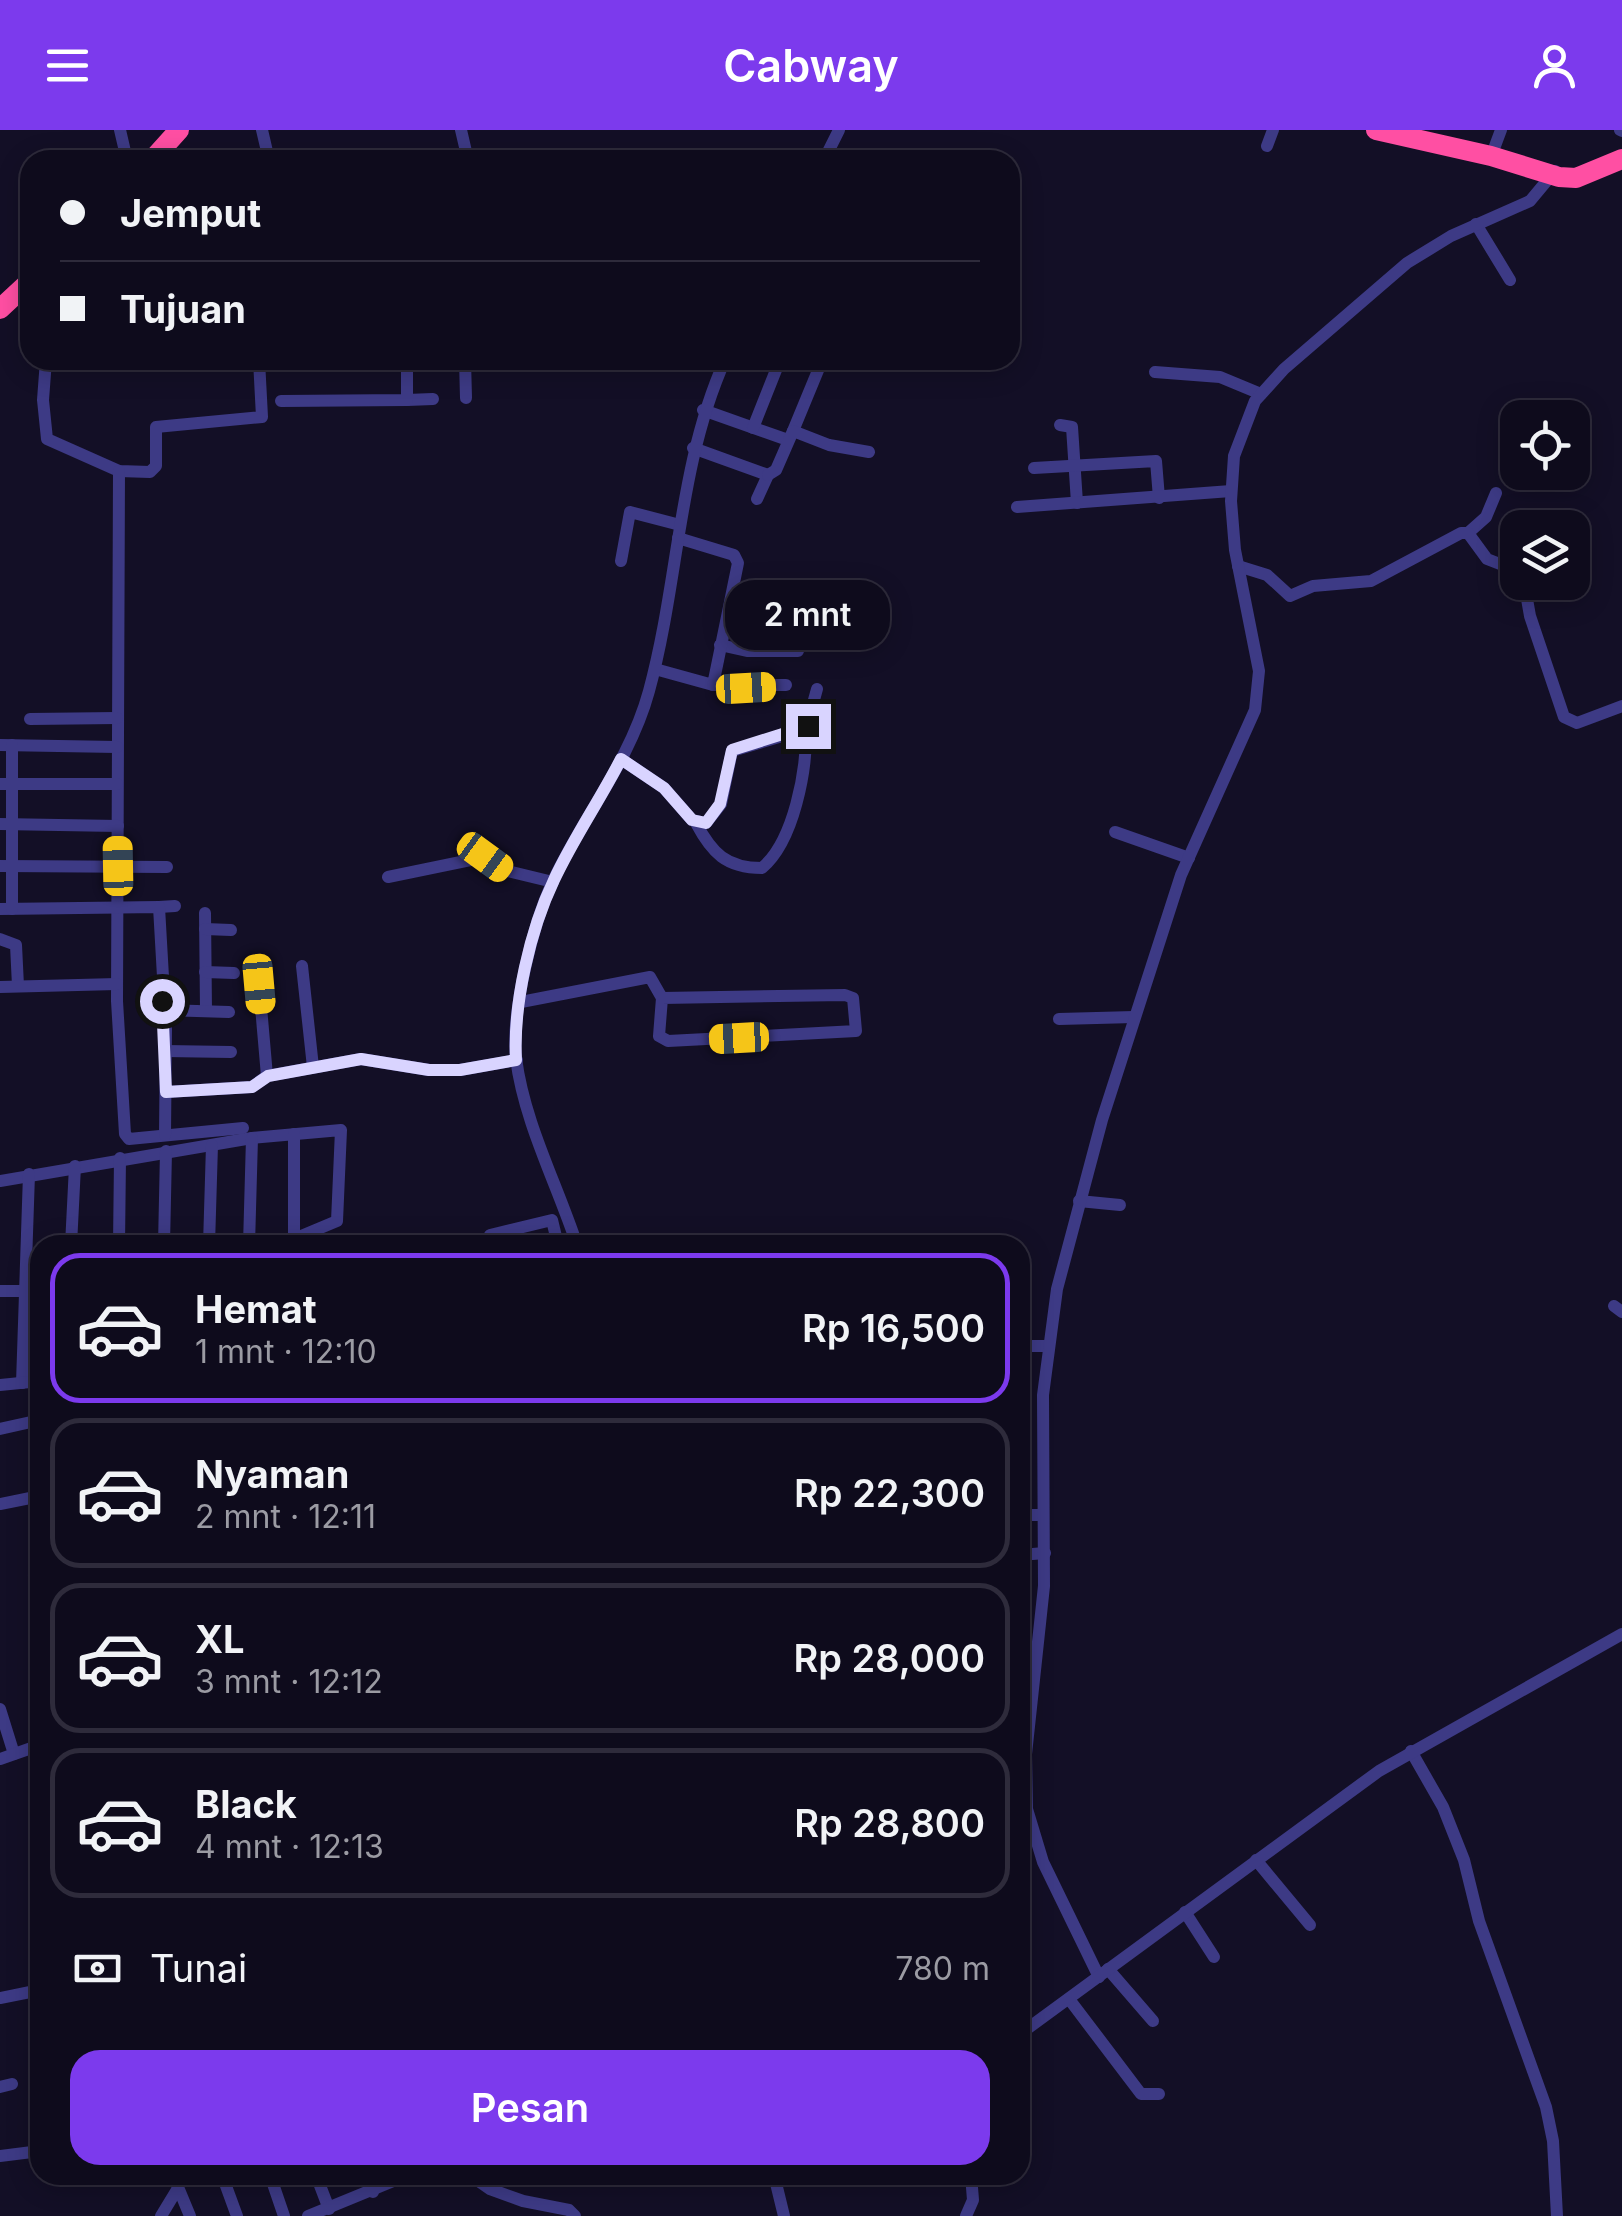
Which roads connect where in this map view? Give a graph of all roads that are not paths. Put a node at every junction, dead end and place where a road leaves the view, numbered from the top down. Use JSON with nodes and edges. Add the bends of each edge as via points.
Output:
{"nodes":[{"id":1,"x":179,"y":130,"type":"edge"},
{"id":2,"x":193,"y":130,"type":"edge"},
{"id":3,"x":1273,"y":130,"type":"edge"},
{"id":4,"x":1376,"y":130,"type":"edge"},
{"id":5,"x":1420,"y":130,"type":"edge"},
{"id":6,"x":1498,"y":138,"type":"edge"},
{"id":7,"x":1267,"y":146,"type":"dead end"},
{"id":8,"x":161,"y":150,"type":"edge"},
{"id":9,"x":176,"y":150,"type":"edge"},
{"id":10,"x":1622,"y":158,"type":"edge"},
{"id":11,"x":1567,"y":173,"type":"junction"},
{"id":12,"x":1476,"y":224,"type":"junction"},
{"id":13,"x":1510,"y":280,"type":"dead end"},
{"id":14,"x":20,"y":290,"type":"edge"},
{"id":15,"x":20,"y":304,"type":"edge"},
{"id":16,"x":0,"y":309,"type":"edge"},
{"id":17,"x":0,"y":321,"type":"edge"},
{"id":18,"x":45,"y":370,"type":"edge"},
{"id":19,"x":260,"y":370,"type":"edge"},
{"id":20,"x":407,"y":370,"type":"edge"},
{"id":21,"x":465,"y":370,"type":"edge"},
{"id":22,"x":720,"y":370,"type":"edge"},
{"id":23,"x":776,"y":370,"type":"edge"},
{"id":24,"x":818,"y":370,"type":"edge"},
{"id":25,"x":1155,"y":372,"type":"dead end"},
{"id":26,"x":1260,"y":394,"type":"junction"},
{"id":27,"x":466,"y":398,"type":"dead end"},
{"id":28,"x":433,"y":399,"type":"dead end"},
{"id":29,"x":407,"y":400,"type":"junction"},
{"id":30,"x":280,"y":401,"type":"dead end"},
{"id":31,"x":702,"y":410,"type":"junction"},
{"id":32,"x":1060,"y":425,"type":"dead end"},
{"id":33,"x":753,"y":428,"type":"junction"},
{"id":34,"x":791,"y":435,"type":"junction"},
{"id":35,"x":692,"y":448,"type":"junction"},
{"id":36,"x":869,"y":452,"type":"dead end"},
{"id":37,"x":1074,"y":465,"type":"junction"},
{"id":38,"x":1034,"y":468,"type":"dead end"},
{"id":39,"x":119,"y":470,"type":"junction"},
{"id":40,"x":768,"y":475,"type":"junction"},
{"id":41,"x":1231,"y":491,"type":"junction"},
{"id":42,"x":1496,"y":493,"type":"dead end"},
{"id":43,"x":1158,"y":498,"type":"junction"},
{"id":44,"x":757,"y":499,"type":"dead end"},
{"id":45,"x":1077,"y":503,"type":"junction"},
{"id":46,"x":1018,"y":507,"type":"dead end"},
{"id":47,"x":679,"y":531,"type":"junction"},
{"id":48,"x":1468,"y":534,"type":"junction"},
{"id":49,"x":621,"y":561,"type":"dead end"},
{"id":50,"x":1500,"y":564,"type":"edge"},
{"id":51,"x":1238,"y":566,"type":"junction"},
{"id":52,"x":1527,"y":600,"type":"edge"},
{"id":53,"x":720,"y":645,"type":"junction"},
{"id":54,"x":798,"y":650,"type":"dead end"},
{"id":55,"x":654,"y":669,"type":"junction"},
{"id":56,"x":713,"y":686,"type":"junction"},
{"id":57,"x":786,"y":686,"type":"dead end"},
{"id":58,"x":817,"y":688,"type":"dead end"},
{"id":59,"x":1622,"y":706,"type":"edge"},
{"id":60,"x":117,"y":718,"type":"junction"},
{"id":61,"x":30,"y":719,"type":"dead end"},
{"id":62,"x":806,"y":729,"type":"junction"},
{"id":63,"x":6,"y":745,"type":"edge"},
{"id":64,"x":116,"y":747,"type":"junction"},
{"id":65,"x":621,"y":759,"type":"junction"},
{"id":66,"x":6,"y":784,"type":"edge"},
{"id":67,"x":117,"y":784,"type":"junction"},
{"id":68,"x":696,"y":823,"type":"junction"},
{"id":69,"x":6,"y":824,"type":"edge"},
{"id":70,"x":118,"y":826,"type":"junction"},
{"id":71,"x":1116,"y":832,"type":"dead end"},
{"id":72,"x":1189,"y":858,"type":"junction"},
{"id":73,"x":6,"y":866,"type":"edge"},
{"id":74,"x":118,"y":866,"type":"junction"},
{"id":75,"x":166,"y":866,"type":"dead end"},
{"id":76,"x":388,"y":877,"type":"dead end"},
{"id":77,"x":553,"y":882,"type":"junction"},
{"id":78,"x":175,"y":906,"type":"dead end"},
{"id":79,"x":119,"y":907,"type":"junction"},
{"id":80,"x":159,"y":908,"type":"junction"},
{"id":81,"x":6,"y":909,"type":"edge"},
{"id":82,"x":205,"y":912,"type":"dead end"},
{"id":83,"x":205,"y":929,"type":"junction"},
{"id":84,"x":231,"y":930,"type":"dead end"},
{"id":85,"x":0,"y":939,"type":"edge"},
{"id":86,"x":302,"y":966,"type":"dead end"},
{"id":87,"x":205,"y":972,"type":"junction"},
{"id":88,"x":234,"y":972,"type":"dead end"},
{"id":89,"x":117,"y":984,"type":"junction"},
{"id":90,"x":259,"y":984,"type":"dead end"},
{"id":91,"x":0,"y":986,"type":"edge"},
{"id":92,"x":18,"y":986,"type":"junction"},
{"id":93,"x":662,"y":998,"type":"junction"},
{"id":94,"x":522,"y":1002,"type":"junction"},
{"id":95,"x":164,"y":1010,"type":"junction"},
{"id":96,"x":206,"y":1011,"type":"junction"},
{"id":97,"x":230,"y":1012,"type":"dead end"},
{"id":98,"x":1134,"y":1017,"type":"junction"},
{"id":99,"x":1059,"y":1019,"type":"dead end"},
{"id":100,"x":166,"y":1051,"type":"junction"},
{"id":101,"x":232,"y":1052,"type":"dead end"},
{"id":102,"x":516,"y":1060,"type":"junction"},
{"id":103,"x":313,"y":1067,"type":"junction"},
{"id":104,"x":268,"y":1076,"type":"junction"},
{"id":105,"x":166,"y":1092,"type":"junction"},
{"id":106,"x":248,"y":1133,"type":"junction"},
{"id":107,"x":294,"y":1134,"type":"junction"},
{"id":108,"x":165,"y":1135,"type":"junction"},
{"id":109,"x":212,"y":1144,"type":"junction"},
{"id":110,"x":166,"y":1151,"type":"junction"},
{"id":111,"x":120,"y":1158,"type":"junction"},
{"id":112,"x":75,"y":1166,"type":"junction"},
{"id":113,"x":29,"y":1174,"type":"junction"},
{"id":114,"x":0,"y":1181,"type":"edge"},
{"id":115,"x":1079,"y":1201,"type":"junction"},
{"id":116,"x":1120,"y":1205,"type":"dead end"},
{"id":117,"x":72,"y":1235,"type":"edge"},
{"id":118,"x":119,"y":1235,"type":"edge"},
{"id":119,"x":164,"y":1235,"type":"edge"},
{"id":120,"x":209,"y":1235,"type":"edge"},
{"id":121,"x":249,"y":1235,"type":"edge"},
{"id":122,"x":294,"y":1235,"type":"edge"},
{"id":123,"x":308,"y":1235,"type":"edge"},
{"id":124,"x":490,"y":1235,"type":"edge"},
{"id":125,"x":556,"y":1235,"type":"edge"},
{"id":126,"x":574,"y":1235,"type":"edge"},
{"id":127,"x":24,"y":1290,"type":"junction"},
{"id":128,"x":30,"y":1290,"type":"edge"},
{"id":129,"x":0,"y":1291,"type":"edge"},
{"id":130,"x":1030,"y":1346,"type":"edge"},
{"id":131,"x":1047,"y":1346,"type":"junction"},
{"id":132,"x":30,"y":1382,"type":"edge"},
{"id":133,"x":22,"y":1383,"type":"junction"},
{"id":134,"x":0,"y":1385,"type":"edge"},
{"id":135,"x":30,"y":1422,"type":"edge"},
{"id":136,"x":0,"y":1429,"type":"edge"},
{"id":137,"x":30,"y":1498,"type":"edge"},
{"id":138,"x":0,"y":1504,"type":"edge"},
{"id":139,"x":1030,"y":1514,"type":"edge"},
{"id":140,"x":1044,"y":1514,"type":"junction"},
{"id":141,"x":1045,"y":1553,"type":"junction"},
{"id":142,"x":1030,"y":1554,"type":"edge"},
{"id":143,"x":1622,"y":1634,"type":"edge"},
{"id":144,"x":0,"y":1709,"type":"edge"},
{"id":145,"x":1030,"y":1712,"type":"edge"},
{"id":146,"x":30,"y":1748,"type":"edge"},
{"id":147,"x":1410,"y":1751,"type":"junction"},
{"id":148,"x":14,"y":1754,"type":"junction"},
{"id":149,"x":0,"y":1759,"type":"edge"},
{"id":150,"x":1030,"y":1818,"type":"edge"},
{"id":151,"x":1256,"y":1860,"type":"junction"},
{"id":152,"x":1185,"y":1912,"type":"junction"},
{"id":153,"x":1310,"y":1925,"type":"dead end"},
{"id":154,"x":1214,"y":1957,"type":"dead end"},
{"id":155,"x":1104,"y":1973,"type":"junction"},
{"id":156,"x":30,"y":1992,"type":"edge"},
{"id":157,"x":0,"y":1998,"type":"edge"},
{"id":158,"x":1069,"y":2000,"type":"junction"},
{"id":159,"x":1152,"y":2021,"type":"dead end"},
{"id":160,"x":1030,"y":2027,"type":"edge"},
{"id":161,"x":1159,"y":2094,"type":"dead end"},
{"id":162,"x":30,"y":2152,"type":"edge"},
{"id":163,"x":0,"y":2156,"type":"edge"},
{"id":164,"x":174,"y":2185,"type":"edge"},
{"id":165,"x":178,"y":2185,"type":"edge"},
{"id":166,"x":226,"y":2185,"type":"edge"},
{"id":167,"x":273,"y":2185,"type":"edge"},
{"id":168,"x":320,"y":2185,"type":"edge"},
{"id":169,"x":370,"y":2185,"type":"edge"},
{"id":170,"x":387,"y":2185,"type":"edge"},
{"id":171,"x":483,"y":2185,"type":"edge"},
{"id":172,"x":775,"y":2185,"type":"edge"},
{"id":173,"x":972,"y":2185,"type":"edge"},
{"id":174,"x":373,"y":2192,"type":"junction"},
{"id":175,"x":329,"y":2209,"type":"junction"},
{"id":176,"x":779,"y":2214,"type":"edge"},
{"id":177,"x":161,"y":2216,"type":"edge"},
{"id":178,"x":190,"y":2216,"type":"edge"},
{"id":179,"x":237,"y":2216,"type":"edge"},
{"id":180,"x":284,"y":2216,"type":"edge"},
{"id":181,"x":308,"y":2216,"type":"edge"},
{"id":182,"x":574,"y":2216,"type":"edge"},
{"id":183,"x":966,"y":2216,"type":"edge"},
{"id":184,"x":1557,"y":2216,"type":"edge"}],
"edges":[{"from":1,"to":8,"type":"highway"},
{"from":2,"to":9,"type":"highway"},
{"from":3,"to":7,"type":"street"},
{"from":4,"to":11,"type":"highway"},
{"from":5,"to":6,"type":"highway"},
{"from":6,"to":11,"type":"highway"},
{"from":10,"to":11,"type":"highway"},
{"from":11,"to":12,"type":"street","via":[[1530,200]]},
{"from":12,"to":13,"type":"street"},
{"from":12,"to":26,"type":"street","via":[[1410,261]]},
{"from":14,"to":16,"type":"highway"},
{"from":15,"to":17,"type":"highway"},
{"from":18,"to":39,"type":"street","via":[[47,440]]},
{"from":19,"to":39,"type":"street","via":[[262,417],[156,427],[155,469]]},
{"from":20,"to":29,"type":"street"},
{"from":21,"to":27,"type":"street"},
{"from":22,"to":31,"type":"street"},
{"from":23,"to":33,"type":"street"},
{"from":24,"to":34,"type":"street"},
{"from":25,"to":26,"type":"street","via":[[1220,377]]},
{"from":26,"to":41,"type":"street","via":[[1240,433]]},
{"from":28,"to":29,"type":"street"},
{"from":29,"to":30,"type":"street"},
{"from":31,"to":33,"type":"street"},
{"from":31,"to":35,"type":"street"},
{"from":32,"to":37,"type":"street","via":[[1072,428]]},
{"from":33,"to":34,"type":"street"},
{"from":34,"to":36,"type":"street"},
{"from":34,"to":40,"type":"street"},
{"from":35,"to":40,"type":"street"},
{"from":35,"to":47,"type":"street"},
{"from":37,"to":38,"type":"street"},
{"from":37,"to":43,"type":"street","via":[[1156,460]]},
{"from":37,"to":45,"type":"street"},
{"from":39,"to":60,"type":"street"},
{"from":40,"to":44,"type":"street"},
{"from":41,"to":43,"type":"street"},
{"from":41,"to":51,"type":"street"},
{"from":42,"to":48,"type":"street","via":[[1486,517]]},
{"from":43,"to":45,"type":"street"},
{"from":45,"to":46,"type":"street"},
{"from":47,"to":49,"type":"street","via":[[630,512]]},
{"from":47,"to":53,"type":"street","via":[[738,559]]},
{"from":47,"to":55,"type":"street"},
{"from":48,"to":50,"type":"street","via":[[1487,559]]},
{"from":48,"to":51,"type":"street","via":[[1443,539],[1371,581],[1313,586],[1290,596],[1267,575]]},
{"from":51,"to":72,"type":"street","via":[[1258,692]]},
{"from":52,"to":59,"type":"street","via":[[1564,717],[1577,723]]},
{"from":53,"to":54,"type":"street"},
{"from":53,"to":56,"type":"street"},
{"from":55,"to":56,"type":"street"},
{"from":55,"to":65,"type":"street"},
{"from":56,"to":57,"type":"street"},
{"from":58,"to":62,"type":"street"},
{"from":60,"to":61,"type":"street"},
{"from":60,"to":64,"type":"street"},
{"from":62,"to":68,"type":"street","via":[[732,750],[715,816]]},
{"from":62,"to":68,"type":"street","via":[[806,762],[778,854],[762,868],[732,864],[709,850]]},
{"from":63,"to":64,"type":"street"},
{"from":63,"to":66,"type":"street"},
{"from":64,"to":67,"type":"street"},
{"from":65,"to":68,"type":"street","via":[[664,788]]},
{"from":65,"to":77,"type":"street"},
{"from":66,"to":67,"type":"street"},
{"from":66,"to":69,"type":"street"},
{"from":67,"to":70,"type":"street"},
{"from":69,"to":70,"type":"street"},
{"from":69,"to":73,"type":"street"},
{"from":70,"to":74,"type":"street"},
{"from":71,"to":72,"type":"street"},
{"from":72,"to":98,"type":"street"},
{"from":73,"to":74,"type":"street"},
{"from":73,"to":81,"type":"street"},
{"from":74,"to":75,"type":"street"},
{"from":74,"to":79,"type":"street"},
{"from":76,"to":77,"type":"street","via":[[485,857],[503,870]]},
{"from":77,"to":94,"type":"street"},
{"from":78,"to":80,"type":"street"},
{"from":79,"to":80,"type":"street"},
{"from":79,"to":81,"type":"street"},
{"from":79,"to":89,"type":"street"},
{"from":80,"to":95,"type":"street"},
{"from":82,"to":83,"type":"street"},
{"from":83,"to":84,"type":"street"},
{"from":83,"to":87,"type":"street"},
{"from":85,"to":92,"type":"street","via":[[16,945]]},
{"from":86,"to":103,"type":"street"},
{"from":87,"to":88,"type":"street"},
{"from":87,"to":96,"type":"street"},
{"from":89,"to":92,"type":"street"},
{"from":89,"to":108,"type":"street","via":[[125,1134]]},
{"from":90,"to":104,"type":"street"},
{"from":91,"to":92,"type":"street"},
{"from":93,"to":93,"type":"street","via":[[659,1036],[668,1041],[856,1032],[852,998],[846,995]]},
{"from":93,"to":94,"type":"street","via":[[650,978]]},
{"from":94,"to":102,"type":"street"},
{"from":95,"to":96,"type":"street"},
{"from":95,"to":100,"type":"street"},
{"from":96,"to":97,"type":"street"},
{"from":98,"to":99,"type":"street"},
{"from":98,"to":115,"type":"street"},
{"from":100,"to":101,"type":"street"},
{"from":100,"to":105,"type":"street"},
{"from":102,"to":103,"type":"street","via":[[460,1070],[361,1059]]},
{"from":102,"to":126,"type":"street"},
{"from":103,"to":104,"type":"street"},
{"from":104,"to":105,"type":"street","via":[[252,1087]]},
{"from":105,"to":108,"type":"street"},
{"from":106,"to":107,"type":"street"},
{"from":106,"to":108,"type":"street"},
{"from":106,"to":109,"type":"street"},
{"from":106,"to":121,"type":"street"},
{"from":107,"to":122,"type":"street"},
{"from":107,"to":123,"type":"street","via":[[341,1130],[337,1221]]},
{"from":109,"to":110,"type":"street"},
{"from":109,"to":120,"type":"street"},
{"from":110,"to":111,"type":"street"},
{"from":110,"to":119,"type":"street"},
{"from":111,"to":112,"type":"street"},
{"from":111,"to":118,"type":"street"},
{"from":112,"to":113,"type":"street"},
{"from":112,"to":117,"type":"street"},
{"from":113,"to":114,"type":"street"},
{"from":113,"to":127,"type":"street"},
{"from":115,"to":116,"type":"street"},
{"from":115,"to":131,"type":"street"},
{"from":124,"to":125,"type":"street","via":[[552,1220]]},
{"from":127,"to":128,"type":"street"},
{"from":127,"to":129,"type":"street"},
{"from":127,"to":133,"type":"street"},
{"from":130,"to":131,"type":"street"},
{"from":131,"to":140,"type":"street"},
{"from":132,"to":133,"type":"street"},
{"from":133,"to":134,"type":"street"},
{"from":135,"to":136,"type":"street"},
{"from":137,"to":138,"type":"street"},
{"from":139,"to":140,"type":"street"},
{"from":140,"to":141,"type":"street"},
{"from":141,"to":142,"type":"street"},
{"from":141,"to":145,"type":"street"},
{"from":143,"to":147,"type":"street"},
{"from":144,"to":148,"type":"street"},
{"from":146,"to":148,"type":"street"},
{"from":147,"to":151,"type":"street"},
{"from":147,"to":184,"type":"street","via":[[1464,1860],[1546,2107]]},
{"from":148,"to":149,"type":"street"},
{"from":150,"to":155,"type":"street","via":[[1043,1862]]},
{"from":151,"to":152,"type":"street"},
{"from":151,"to":153,"type":"street"},
{"from":152,"to":154,"type":"street"},
{"from":152,"to":155,"type":"street"},
{"from":155,"to":158,"type":"street"},
{"from":155,"to":159,"type":"street"},
{"from":156,"to":157,"type":"street"},
{"from":158,"to":160,"type":"street"},
{"from":158,"to":161,"type":"street","via":[[1139,2092]]},
{"from":162,"to":163,"type":"street"},
{"from":164,"to":177,"type":"street"},
{"from":165,"to":178,"type":"street"},
{"from":166,"to":179,"type":"street"},
{"from":167,"to":180,"type":"street"},
{"from":168,"to":175,"type":"street"},
{"from":169,"to":174,"type":"street"},
{"from":170,"to":174,"type":"street"},
{"from":171,"to":182,"type":"street"},
{"from":172,"to":176,"type":"street"},
{"from":173,"to":183,"type":"street"},
{"from":174,"to":175,"type":"street"},
{"from":175,"to":181,"type":"street"}]}
